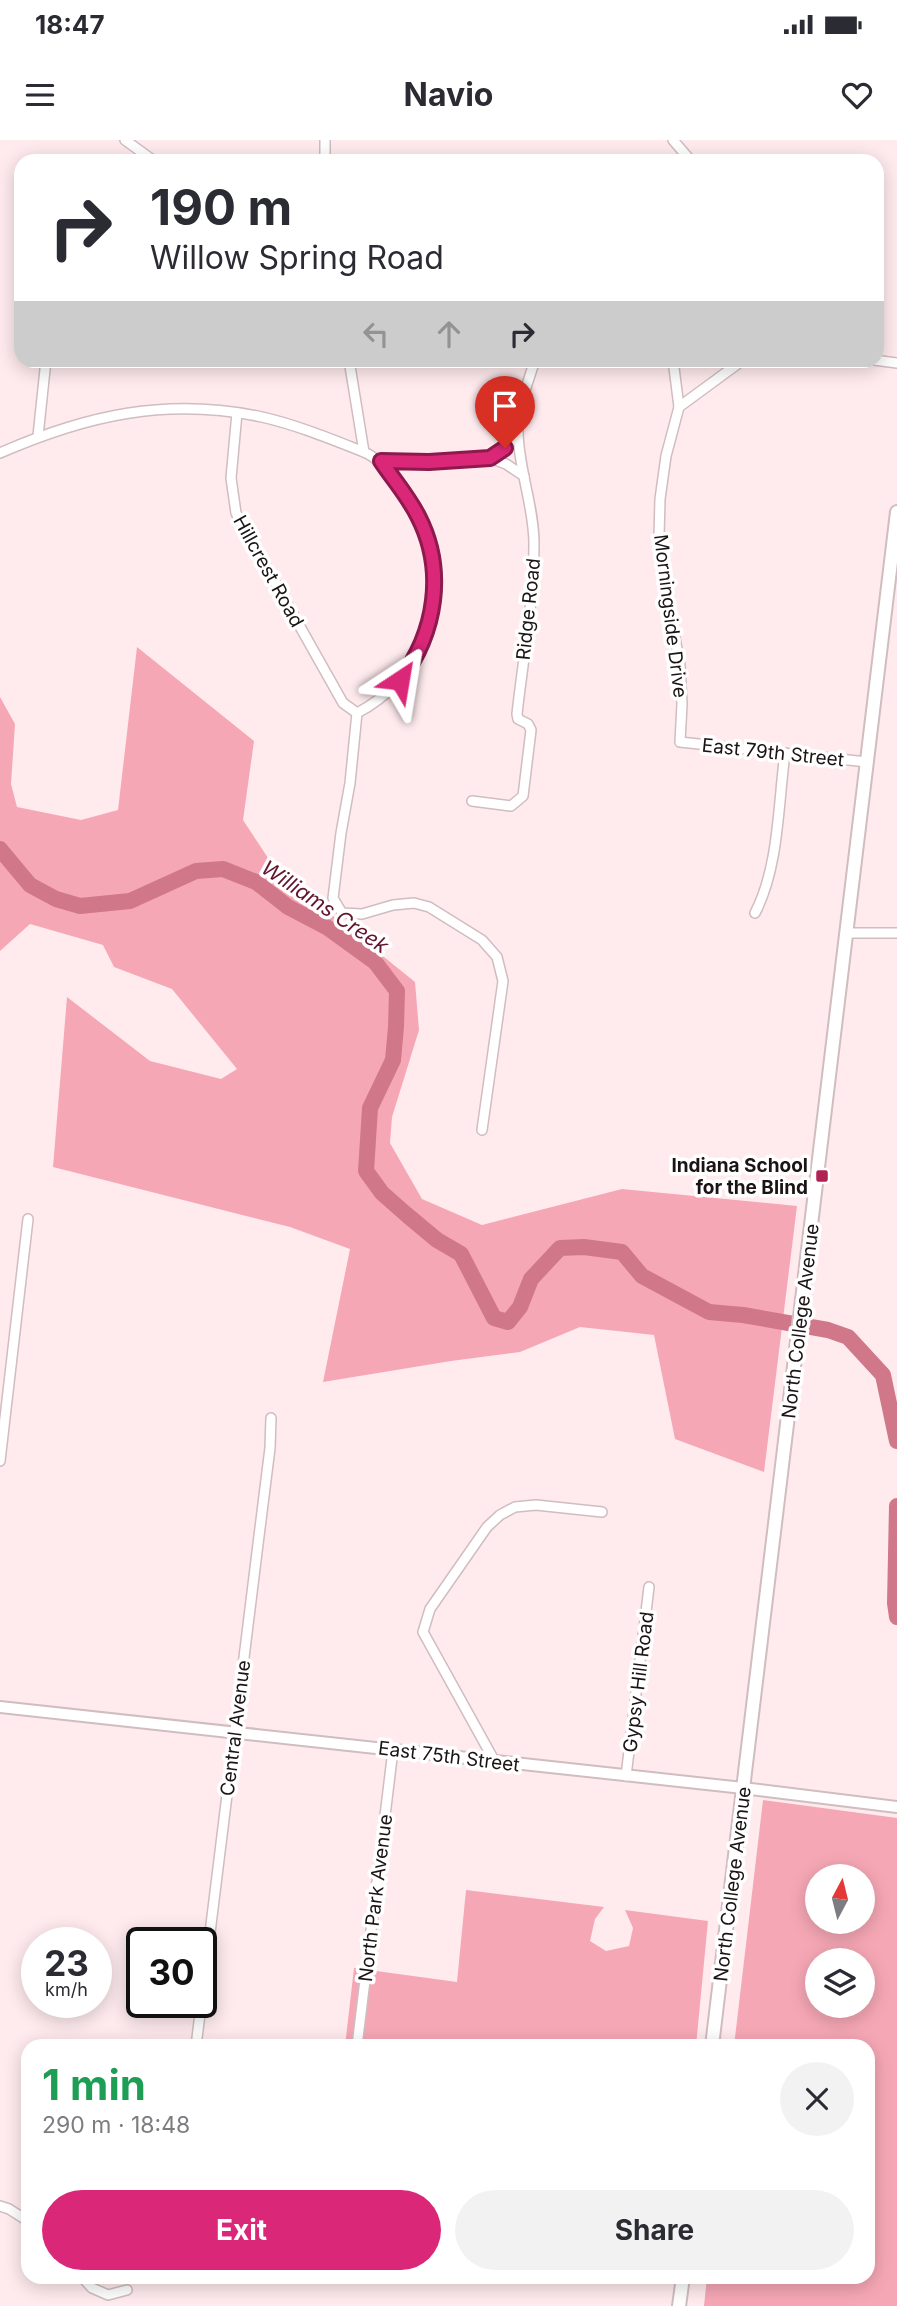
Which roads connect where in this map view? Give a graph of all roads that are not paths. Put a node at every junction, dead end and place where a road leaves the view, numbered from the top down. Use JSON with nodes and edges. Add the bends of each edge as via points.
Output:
{"nodes":[{"id":1,"x":673,"y":140,"type":"edge"},
{"id":2,"x":128,"y":141,"type":"edge"},
{"id":3,"x":138,"y":152,"type":"joint"},
{"id":4,"x":141,"y":154,"type":"edge"},
{"id":5,"x":685,"y":154,"type":"edge"},
{"id":6,"x":45,"y":368,"type":"edge"},
{"id":7,"x":350,"y":368,"type":"edge"},
{"id":8,"x":533,"y":368,"type":"edge"},
{"id":9,"x":674,"y":368,"type":"edge"},
{"id":10,"x":732,"y":368,"type":"edge"},
{"id":11,"x":679,"y":407,"type":"junction"},
{"id":12,"x":237,"y":413,"type":"junction"},
{"id":13,"x":518,"y":433,"type":"junction"},
{"id":14,"x":38,"y":436,"type":"junction"},
{"id":15,"x":364,"y":452,"type":"junction"},
{"id":16,"x":0,"y":453,"type":"edge"},
{"id":17,"x":490,"y":458,"type":"junction"},
{"id":18,"x":381,"y":461,"type":"junction"},
{"id":19,"x":524,"y":476,"type":"junction"},
{"id":20,"x":897,"y":512,"type":"edge"},
{"id":21,"x":357,"y":713,"type":"junction"},
{"id":22,"x":680,"y":742,"type":"joint"},
{"id":23,"x":785,"y":753,"type":"junction"},
{"id":24,"x":867,"y":762,"type":"junction"},
{"id":25,"x":472,"y":801,"type":"dead end"},
{"id":26,"x":755,"y":913,"type":"dead end"},
{"id":27,"x":846,"y":933,"type":"junction"},
{"id":28,"x":897,"y":933,"type":"edge"},
{"id":29,"x":482,"y":1130,"type":"dead end"},
{"id":30,"x":28,"y":1219,"type":"dead end"},
{"id":31,"x":271,"y":1418,"type":"dead end"},
{"id":32,"x":0,"y":1461,"type":"edge"},
{"id":33,"x":602,"y":1512,"type":"dead end"},
{"id":34,"x":649,"y":1587,"type":"dead end"},
{"id":35,"x":0,"y":1707,"type":"edge"},
{"id":36,"x":234,"y":1731,"type":"junction"},
{"id":37,"x":393,"y":1750,"type":"junction"},
{"id":38,"x":495,"y":1762,"type":"junction"},
{"id":39,"x":626,"y":1776,"type":"junction"},
{"id":40,"x":743,"y":1788,"type":"junction"},
{"id":41,"x":897,"y":1807,"type":"edge"},
{"id":42,"x":197,"y":2038,"type":"dead end"},
{"id":43,"x":358,"y":2039,"type":"edge"},
{"id":44,"x":713,"y":2039,"type":"edge"},
{"id":45,"x":0,"y":2206,"type":"edge"},
{"id":46,"x":21,"y":2216,"type":"edge"},
{"id":47,"x":89,"y":2284,"type":"edge"},
{"id":48,"x":682,"y":2284,"type":"edge"},
{"id":49,"x":127,"y":2290,"type":"dead end"},
{"id":50,"x":679,"y":2306,"type":"edge"}],
"edges":[{"from":1,"to":5,"type":"street"},
{"from":2,"to":3,"type":"street"},
{"from":3,"to":4,"type":"street"},
{"from":6,"to":14,"type":"street"},
{"from":7,"to":15,"type":"street"},
{"from":8,"to":13,"type":"street","name":"Ridge Road"},
{"from":9,"to":11,"type":"street","name":"Morningside Drive"},
{"from":10,"to":11,"type":"street"},
{"from":11,"to":22,"type":"street","name":"Morningside Drive","via":[[666,456],[659,530],[680,665]]},
{"from":12,"to":14,"type":"street","via":[[137,411],[87,420]]},
{"from":12,"to":15,"type":"street","via":[[294,426]]},
{"from":12,"to":21,"type":"street","name":"Hillcrest Road","via":[[231,478],[236,513],[343,703]]},
{"from":13,"to":17,"type":"street"},
{"from":13,"to":19,"type":"street","name":"Ridge Road"},
{"from":14,"to":16,"type":"street"},
{"from":15,"to":18,"type":"street"},
{"from":17,"to":18,"type":"street"},
{"from":17,"to":19,"type":"street"},
{"from":18,"to":21,"type":"street","via":[[425,531],[433,560],[434,596],[425,636],[410,665],[386,693]]},
{"from":19,"to":25,"type":"street","name":"Ridge Road","via":[[534,547],[517,714],[531,730],[523,796],[511,806]]},
{"from":20,"to":24,"type":"main road","name":"North College Avenue"},
{"from":21,"to":29,"type":"street","via":[[333,898],[342,913],[362,914],[414,903],[429,907],[482,940],[497,957],[503,981]]},
{"from":22,"to":23,"type":"street","name":"East 79th Street"},
{"from":23,"to":24,"type":"street","name":"East 79th Street"},
{"from":23,"to":26,"type":"street","via":[[771,870]]},
{"from":24,"to":27,"type":"main road","name":"North College Avenue"},
{"from":27,"to":28,"type":"street"},
{"from":27,"to":40,"type":"main road","name":"North College Avenue"},
{"from":30,"to":32,"type":"street"},
{"from":31,"to":36,"type":"street","name":"Central Avenue"},
{"from":33,"to":38,"type":"street","via":[[536,1504],[499,1515],[430,1609],[423,1632]]},
{"from":34,"to":39,"type":"street","name":"Gypsy Hill Road"},
{"from":35,"to":36,"type":"street","name":"East 75th Street"},
{"from":36,"to":37,"type":"street","name":"East 75th Street"},
{"from":36,"to":42,"type":"street","name":"Central Avenue"},
{"from":37,"to":38,"type":"street","name":"East 75th Street"},
{"from":37,"to":43,"type":"street","name":"North Park Avenue"},
{"from":38,"to":39,"type":"street","name":"East 75th Street"},
{"from":39,"to":40,"type":"street","name":"East 75th Street"},
{"from":40,"to":41,"type":"street","name":"East 75th Street"},
{"from":40,"to":44,"type":"main road","name":"North College Avenue"},
{"from":45,"to":46,"type":"street"},
{"from":47,"to":49,"type":"street","via":[[108,2295]]},
{"from":48,"to":50,"type":"main road"}]}
